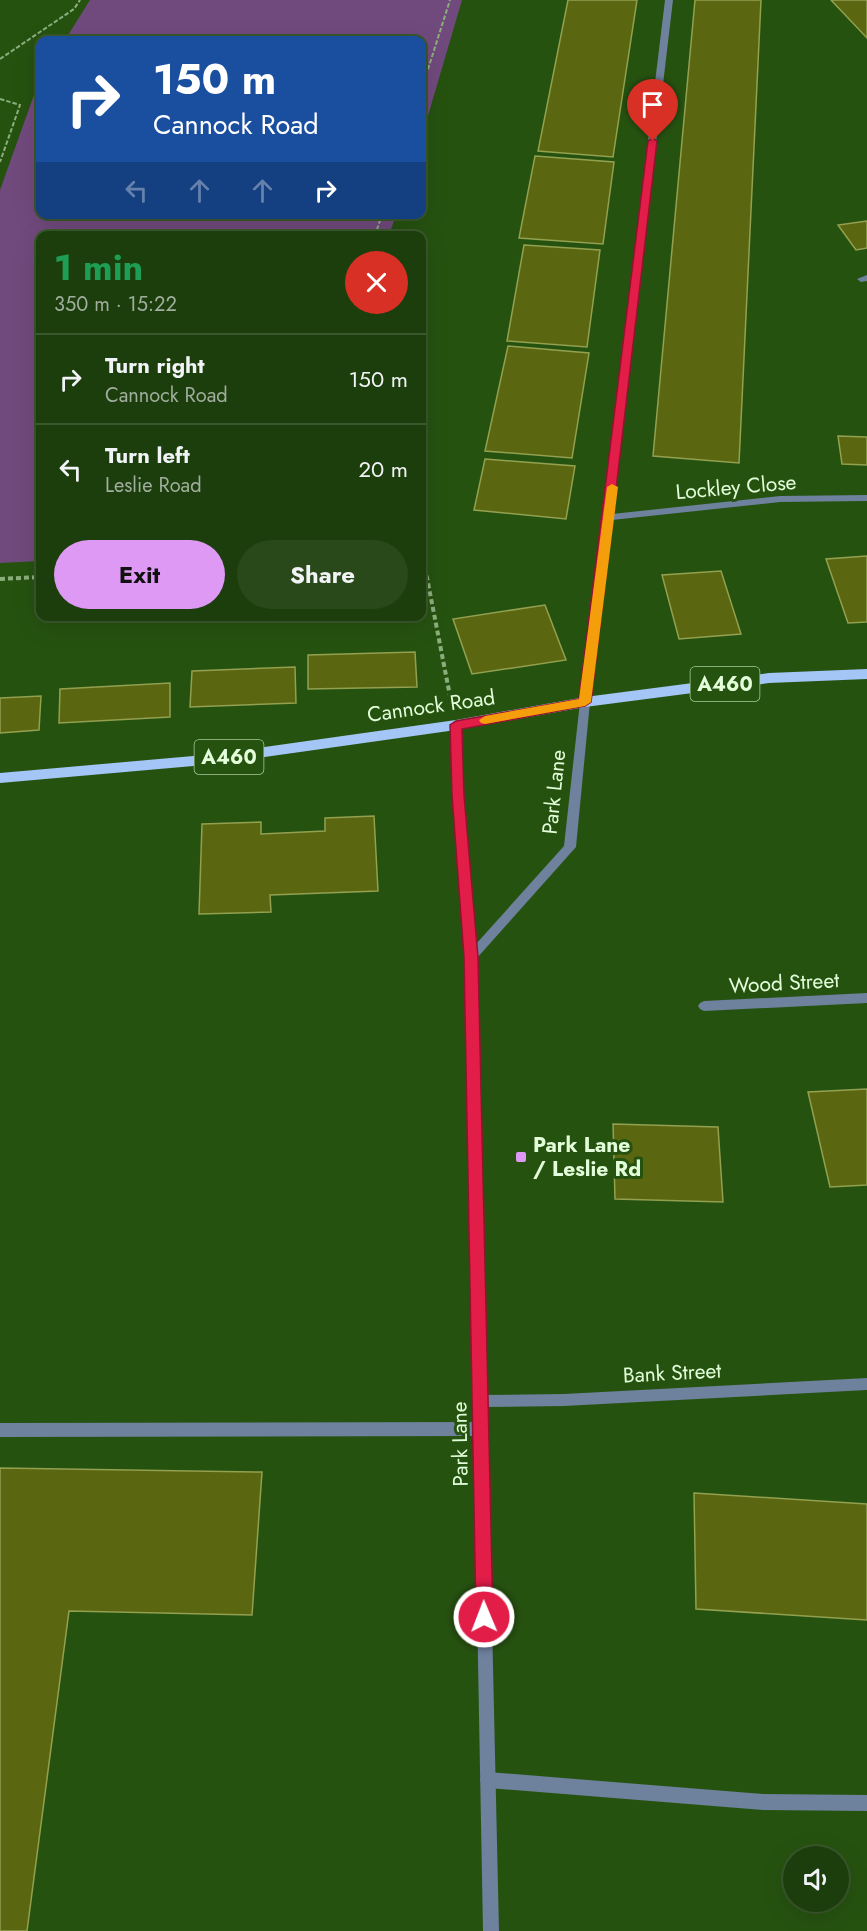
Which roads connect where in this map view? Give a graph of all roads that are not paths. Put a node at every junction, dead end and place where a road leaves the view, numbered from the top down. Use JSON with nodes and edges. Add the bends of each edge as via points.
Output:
{"nodes":[{"id":1,"x":669,"y":0,"type":"edge"},
{"id":2,"x":867,"y":498,"type":"edge"},
{"id":3,"x":609,"y":517,"type":"junction"},
{"id":4,"x":867,"y":674,"type":"edge"},
{"id":5,"x":585,"y":702,"type":"junction"},
{"id":6,"x":456,"y":725,"type":"junction"},
{"id":7,"x":0,"y":778,"type":"edge"},
{"id":8,"x":471,"y":957,"type":"junction"},
{"id":9,"x":867,"y":998,"type":"edge"},
{"id":10,"x":704,"y":1006,"type":"dead end"},
{"id":11,"x":867,"y":1384,"type":"edge"},
{"id":12,"x":480,"y":1401,"type":"junction"},
{"id":13,"x":481,"y":1429,"type":"junction"},
{"id":14,"x":0,"y":1430,"type":"edge"},
{"id":15,"x":488,"y":1780,"type":"junction"},
{"id":16,"x":867,"y":1803,"type":"edge"},
{"id":17,"x":491,"y":1931,"type":"edge"}],
"edges":[{"from":1,"to":3,"type":"street","name":"Park Lane"},
{"from":2,"to":3,"type":"street","name":"Lockley Close","via":[[780,499]]},
{"from":3,"to":5,"type":"street","name":"Park Lane"},
{"from":4,"to":5,"type":"highway","name":"Cannock Road","number":"A460","via":[[769,678]]},
{"from":5,"to":6,"type":"highway","name":"Cannock Road","number":"A460"},
{"from":5,"to":8,"type":"street","name":"Park Lane","via":[[570,847]]},
{"from":6,"to":7,"type":"highway","name":"Cannock Road","number":"A460","via":[[216,759]]},
{"from":6,"to":8,"type":"street","name":"Park Lane"},
{"from":8,"to":12,"type":"street","name":"Park Lane"},
{"from":9,"to":10,"type":"street","name":"Wood Street"},
{"from":11,"to":12,"type":"street","name":"Bank Street"},
{"from":12,"to":13,"type":"street","name":"Park Lane"},
{"from":13,"to":14,"type":"street"},
{"from":13,"to":15,"type":"street","name":"Park Lane"},
{"from":15,"to":16,"type":"street","via":[[764,1802]]},
{"from":15,"to":17,"type":"street","name":"Park Lane"}]}
